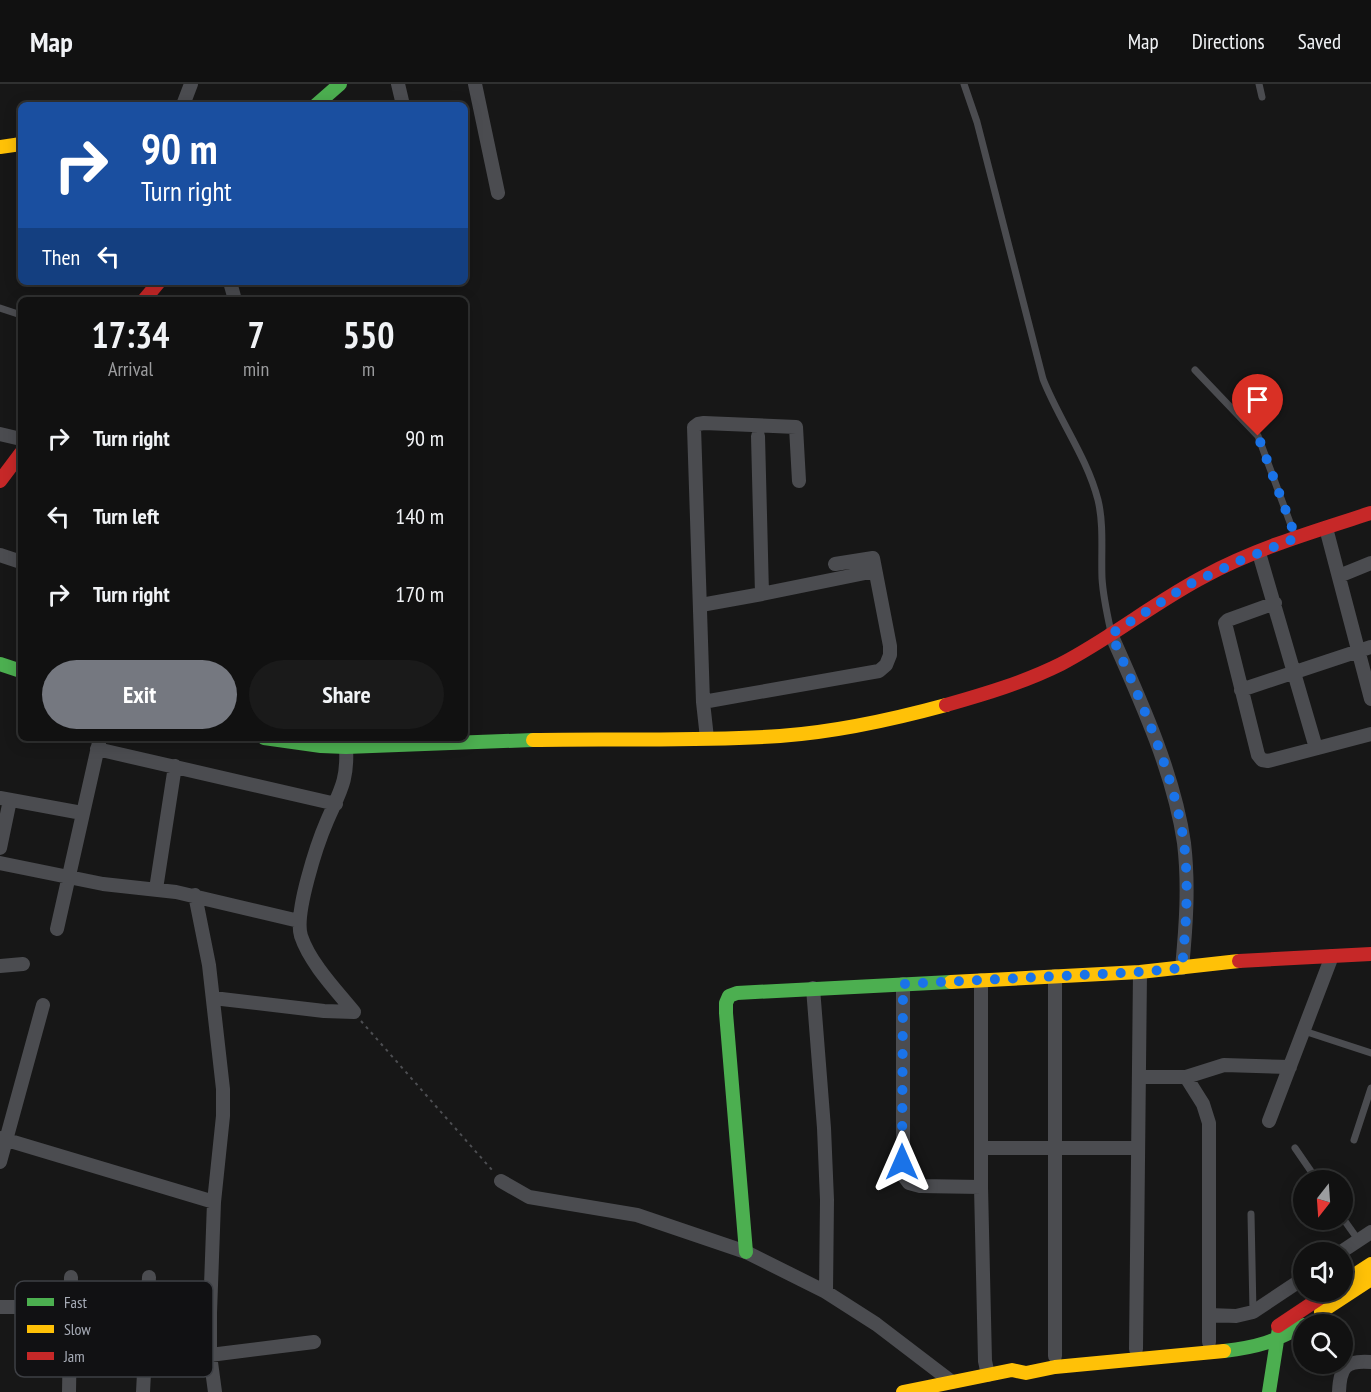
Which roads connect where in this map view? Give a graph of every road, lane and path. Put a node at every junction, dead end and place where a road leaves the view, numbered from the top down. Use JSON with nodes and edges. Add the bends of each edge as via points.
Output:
{"nodes":[{"id":1,"x":191,"y":84,"type":"edge"},
{"id":2,"x":340,"y":84,"type":"edge"},
{"id":3,"x":398,"y":84,"type":"edge"},
{"id":4,"x":475,"y":84,"type":"edge"},
{"id":5,"x":964,"y":84,"type":"edge"},
{"id":6,"x":1259,"y":84,"type":"edge"},
{"id":7,"x":1262,"y":98,"type":"dead end"},
{"id":8,"x":184,"y":102,"type":"edge"},
{"id":9,"x":322,"y":102,"type":"edge"},
{"id":10,"x":402,"y":102,"type":"edge"},
{"id":11,"x":18,"y":144,"type":"edge"},
{"id":12,"x":0,"y":147,"type":"edge"},
{"id":13,"x":498,"y":193,"type":"dead end"},
{"id":14,"x":156,"y":285,"type":"edge"},
{"id":15,"x":146,"y":297,"type":"edge"},
{"id":16,"x":0,"y":308,"type":"edge"},
{"id":17,"x":18,"y":314,"type":"edge"},
{"id":18,"x":1196,"y":370,"type":"dead end"},
{"id":19,"x":0,"y":434,"type":"edge"},
{"id":20,"x":758,"y":435,"type":"dead end"},
{"id":21,"x":18,"y":438,"type":"edge"},
{"id":22,"x":18,"y":457,"type":"edge"},
{"id":23,"x":0,"y":481,"type":"edge"},
{"id":24,"x":799,"y":481,"type":"dead end"},
{"id":25,"x":1371,"y":513,"type":"edge"},
{"id":26,"x":1326,"y":528,"type":"junction"},
{"id":27,"x":1296,"y":538,"type":"junction"},
{"id":28,"x":1259,"y":553,"type":"junction"},
{"id":29,"x":0,"y":555,"type":"edge"},
{"id":30,"x":18,"y":560,"type":"edge"},
{"id":31,"x":1371,"y":563,"type":"edge"},
{"id":32,"x":835,"y":564,"type":"dead end"},
{"id":33,"x":875,"y":571,"type":"junction"},
{"id":34,"x":1339,"y":576,"type":"junction"},
{"id":35,"x":762,"y":594,"type":"junction"},
{"id":36,"x":1275,"y":603,"type":"junction"},
{"id":37,"x":701,"y":604,"type":"junction"},
{"id":38,"x":1111,"y":634,"type":"junction"},
{"id":39,"x":1365,"y":649,"type":"edge"},
{"id":40,"x":0,"y":664,"type":"edge"},
{"id":41,"x":18,"y":669,"type":"edge"},
{"id":42,"x":1294,"y":672,"type":"junction"},
{"id":43,"x":1241,"y":690,"type":"junction"},
{"id":44,"x":1371,"y":699,"type":"edge"},
{"id":45,"x":703,"y":702,"type":"junction"},
{"id":46,"x":1371,"y":734,"type":"edge"},
{"id":47,"x":707,"y":738,"type":"junction"},
{"id":48,"x":285,"y":741,"type":"edge"},
{"id":49,"x":465,"y":741,"type":"edge"},
{"id":50,"x":468,"y":741,"type":"edge"},
{"id":51,"x":98,"y":744,"type":"edge"},
{"id":52,"x":349,"y":747,"type":"junction"},
{"id":53,"x":1316,"y":748,"type":"junction"},
{"id":54,"x":175,"y":766,"type":"junction"},
{"id":55,"x":5,"y":799,"type":"edge"},
{"id":56,"x":336,"y":804,"type":"junction"},
{"id":57,"x":82,"y":813,"type":"junction"},
{"id":58,"x":0,"y":848,"type":"edge"},
{"id":59,"x":0,"y":863,"type":"edge"},
{"id":60,"x":67,"y":877,"type":"junction"},
{"id":61,"x":156,"y":889,"type":"junction"},
{"id":62,"x":195,"y":896,"type":"junction"},
{"id":63,"x":299,"y":921,"type":"junction"},
{"id":64,"x":57,"y":930,"type":"dead end"},
{"id":65,"x":1371,"y":954,"type":"edge"},
{"id":66,"x":1332,"y":956,"type":"junction"},
{"id":67,"x":23,"y":964,"type":"dead end"},
{"id":68,"x":0,"y":966,"type":"edge"},
{"id":69,"x":1182,"y":968,"type":"junction"},
{"id":70,"x":1140,"y":972,"type":"junction"},
{"id":71,"x":1055,"y":976,"type":"junction"},
{"id":72,"x":981,"y":980,"type":"junction"},
{"id":73,"x":903,"y":984,"type":"junction"},
{"id":74,"x":813,"y":988,"type":"junction"},
{"id":75,"x":213,"y":998,"type":"junction"},
{"id":76,"x":43,"y":1005,"type":"dead end"},
{"id":77,"x":354,"y":1012,"type":"junction"},
{"id":78,"x":1304,"y":1031,"type":"junction"},
{"id":79,"x":1371,"y":1053,"type":"edge"},
{"id":80,"x":1290,"y":1067,"type":"junction"},
{"id":81,"x":1139,"y":1077,"type":"junction"},
{"id":82,"x":1186,"y":1077,"type":"junction"},
{"id":83,"x":1371,"y":1088,"type":"edge"},
{"id":84,"x":1269,"y":1121,"type":"dead end"},
{"id":85,"x":3,"y":1138,"type":"edge"},
{"id":86,"x":1354,"y":1140,"type":"dead end"},
{"id":87,"x":981,"y":1148,"type":"junction"},
{"id":88,"x":1055,"y":1148,"type":"junction"},
{"id":89,"x":1138,"y":1148,"type":"junction"},
{"id":90,"x":1295,"y":1148,"type":"dead end"},
{"id":91,"x":0,"y":1162,"type":"edge"},
{"id":92,"x":1310,"y":1170,"type":"edge"},
{"id":93,"x":501,"y":1181,"type":"joint"},
{"id":94,"x":981,"y":1187,"type":"junction"},
{"id":95,"x":214,"y":1202,"type":"junction"},
{"id":96,"x":1251,"y":1214,"type":"dead end"},
{"id":97,"x":1351,"y":1230,"type":"edge"},
{"id":98,"x":1371,"y":1232,"type":"edge"},
{"id":99,"x":1359,"y":1241,"type":"junction"},
{"id":100,"x":1353,"y":1245,"type":"edge"},
{"id":101,"x":746,"y":1252,"type":"junction"},
{"id":102,"x":1371,"y":1264,"type":"edge"},
{"id":103,"x":1353,"y":1275,"type":"edge"},
{"id":104,"x":71,"y":1277,"type":"dead end"},
{"id":105,"x":149,"y":1277,"type":"dead end"},
{"id":106,"x":1371,"y":1279,"type":"edge"},
{"id":107,"x":71,"y":1281,"type":"edge"},
{"id":108,"x":149,"y":1281,"type":"edge"},
{"id":109,"x":212,"y":1281,"type":"edge"},
{"id":110,"x":1293,"y":1285,"type":"edge"},
{"id":111,"x":826,"y":1292,"type":"junction"},
{"id":112,"x":1317,"y":1302,"type":"edge"},
{"id":113,"x":1253,"y":1311,"type":"junction"},
{"id":114,"x":1319,"y":1314,"type":"edge"},
{"id":115,"x":1209,"y":1315,"type":"junction"},
{"id":116,"x":1293,"y":1329,"type":"edge"},
{"id":117,"x":1279,"y":1333,"type":"junction"},
{"id":118,"x":1265,"y":1338,"type":"junction"},
{"id":119,"x":314,"y":1342,"type":"dead end"},
{"id":120,"x":1209,"y":1342,"type":"junction"},
{"id":121,"x":1136,"y":1349,"type":"junction"},
{"id":122,"x":213,"y":1355,"type":"edge"},
{"id":123,"x":1055,"y":1356,"type":"junction"},
{"id":124,"x":1371,"y":1362,"type":"edge"},
{"id":125,"x":1012,"y":1371,"type":"junction"},
{"id":126,"x":69,"y":1377,"type":"edge"},
{"id":127,"x":144,"y":1377,"type":"edge"},
{"id":128,"x":213,"y":1377,"type":"edge"},
{"id":129,"x":991,"y":1379,"type":"junction"},
{"id":130,"x":952,"y":1382,"type":"junction"},
{"id":131,"x":69,"y":1392,"type":"edge"},
{"id":132,"x":143,"y":1392,"type":"edge"},
{"id":133,"x":215,"y":1392,"type":"edge"},
{"id":134,"x":903,"y":1392,"type":"edge"},
{"id":135,"x":1256,"y":1392,"type":"edge"},
{"id":136,"x":1269,"y":1392,"type":"edge"},
{"id":137,"x":1339,"y":1392,"type":"edge"}],
"edges":[{"from":1,"to":8,"type":"street"},
{"from":2,"to":9,"type":"street"},
{"from":3,"to":10,"type":"street"},
{"from":4,"to":13,"type":"street"},
{"from":5,"to":38,"type":"lane","via":[[1043,379],[1087,469],[1098,502],[1103,589]]},
{"from":6,"to":7,"type":"lane"},
{"from":11,"to":12,"type":"street"},
{"from":14,"to":15,"type":"street"},
{"from":16,"to":17,"type":"lane"},
{"from":18,"to":27,"type":"lane","via":[[1258,436]]},
{"from":19,"to":21,"type":"street"},
{"from":20,"to":35,"type":"street"},
{"from":22,"to":23,"type":"street"},
{"from":24,"to":37,"type":"street","via":[[796,427],[704,423],[694,427]]},
{"from":25,"to":26,"type":"street"},
{"from":26,"to":27,"type":"street"},
{"from":26,"to":34,"type":"street"},
{"from":27,"to":28,"type":"street"},
{"from":28,"to":36,"type":"street"},
{"from":28,"to":38,"type":"street","via":[[1188,585]]},
{"from":29,"to":30,"type":"street"},
{"from":31,"to":34,"type":"street"},
{"from":32,"to":33,"type":"street","via":[[873,558]]},
{"from":33,"to":35,"type":"street"},
{"from":33,"to":45,"type":"street","via":[[890,646],[886,665],[879,671]]},
{"from":34,"to":39,"type":"street"},
{"from":35,"to":37,"type":"street"},
{"from":36,"to":42,"type":"street"},
{"from":36,"to":43,"type":"street","via":[[1225,623]]},
{"from":37,"to":45,"type":"street"},
{"from":38,"to":47,"type":"street","via":[[1046,671],[920,713],[807,733]]},
{"from":38,"to":69,"type":"street","via":[[1148,717],[1176,805],[1186,876]]},
{"from":39,"to":42,"type":"street"},
{"from":39,"to":44,"type":"street"},
{"from":40,"to":41,"type":"street"},
{"from":42,"to":43,"type":"street"},
{"from":42,"to":53,"type":"street"},
{"from":43,"to":53,"type":"street","via":[[1262,760]]},
{"from":45,"to":47,"type":"street"},
{"from":46,"to":53,"type":"street"},
{"from":47,"to":50,"type":"street"},
{"from":48,"to":52,"type":"street"},
{"from":49,"to":52,"type":"street"},
{"from":51,"to":54,"type":"street"},
{"from":51,"to":57,"type":"street"},
{"from":52,"to":56,"type":"street"},
{"from":54,"to":56,"type":"street"},
{"from":54,"to":61,"type":"street"},
{"from":55,"to":57,"type":"street"},
{"from":55,"to":58,"type":"street"},
{"from":56,"to":63,"type":"street","via":[[325,826]]},
{"from":57,"to":60,"type":"street"},
{"from":59,"to":60,"type":"street"},
{"from":60,"to":61,"type":"street"},
{"from":60,"to":64,"type":"street"},
{"from":61,"to":62,"type":"street"},
{"from":62,"to":63,"type":"street"},
{"from":62,"to":75,"type":"street"},
{"from":63,"to":77,"type":"street","via":[[307,949]]},
{"from":65,"to":66,"type":"street"},
{"from":66,"to":69,"type":"street"},
{"from":66,"to":78,"type":"street"},
{"from":67,"to":68,"type":"street"},
{"from":69,"to":70,"type":"street"},
{"from":70,"to":71,"type":"street"},
{"from":70,"to":81,"type":"street"},
{"from":71,"to":72,"type":"street"},
{"from":71,"to":88,"type":"street"},
{"from":72,"to":73,"type":"street"},
{"from":72,"to":87,"type":"street"},
{"from":73,"to":74,"type":"street"},
{"from":73,"to":94,"type":"street","via":[[903,1175],[909,1183],[920,1186]]},
{"from":74,"to":101,"type":"street","via":[[737,993],[729,996],[726,1003]]},
{"from":74,"to":111,"type":"street","via":[[824,1128]]},
{"from":75,"to":77,"type":"street"},
{"from":75,"to":95,"type":"street","via":[[223,1089]]},
{"from":76,"to":85,"type":"street"},
{"from":77,"to":93,"type":"path"},
{"from":78,"to":79,"type":"lane"},
{"from":78,"to":80,"type":"street"},
{"from":80,"to":82,"type":"street","via":[[1224,1065]]},
{"from":80,"to":84,"type":"street"},
{"from":81,"to":82,"type":"street"},
{"from":81,"to":89,"type":"street"},
{"from":82,"to":115,"type":"street","via":[[1203,1104],[1209,1123]]},
{"from":83,"to":86,"type":"lane"},
{"from":85,"to":91,"type":"street"},
{"from":85,"to":95,"type":"street"},
{"from":87,"to":88,"type":"street"},
{"from":87,"to":94,"type":"street"},
{"from":88,"to":89,"type":"street"},
{"from":88,"to":123,"type":"street"},
{"from":89,"to":121,"type":"street"},
{"from":90,"to":92,"type":"lane"},
{"from":93,"to":101,"type":"street","via":[[529,1197],[637,1215]]},
{"from":94,"to":129,"type":"street","via":[[986,1361]]},
{"from":95,"to":109,"type":"street"},
{"from":96,"to":113,"type":"lane"},
{"from":97,"to":99,"type":"lane"},
{"from":98,"to":99,"type":"street"},
{"from":99,"to":100,"type":"street"},
{"from":101,"to":111,"type":"street"},
{"from":102,"to":103,"type":"street"},
{"from":104,"to":107,"type":"street"},
{"from":105,"to":108,"type":"street"},
{"from":106,"to":114,"type":"street"},
{"from":110,"to":113,"type":"street"},
{"from":111,"to":130,"type":"street","via":[[876,1324]]},
{"from":112,"to":117,"type":"street"},
{"from":113,"to":115,"type":"street","via":[[1236,1316]]},
{"from":115,"to":120,"type":"street"},
{"from":116,"to":117,"type":"street"},
{"from":117,"to":118,"type":"street"},
{"from":117,"to":136,"type":"street"},
{"from":118,"to":120,"type":"street"},
{"from":118,"to":125,"type":"street","via":[[1232,1351],[1026,1373]]},
{"from":118,"to":135,"type":"street"},
{"from":119,"to":122,"type":"street"},
{"from":120,"to":121,"type":"street"},
{"from":121,"to":123,"type":"street"},
{"from":123,"to":125,"type":"street","via":[[1024,1361]]},
{"from":124,"to":137,"type":"street","via":[[1346,1365]]},
{"from":125,"to":129,"type":"street"},
{"from":126,"to":131,"type":"street"},
{"from":127,"to":132,"type":"street"},
{"from":128,"to":133,"type":"street"},
{"from":129,"to":130,"type":"street"},
{"from":130,"to":134,"type":"street"}]}
